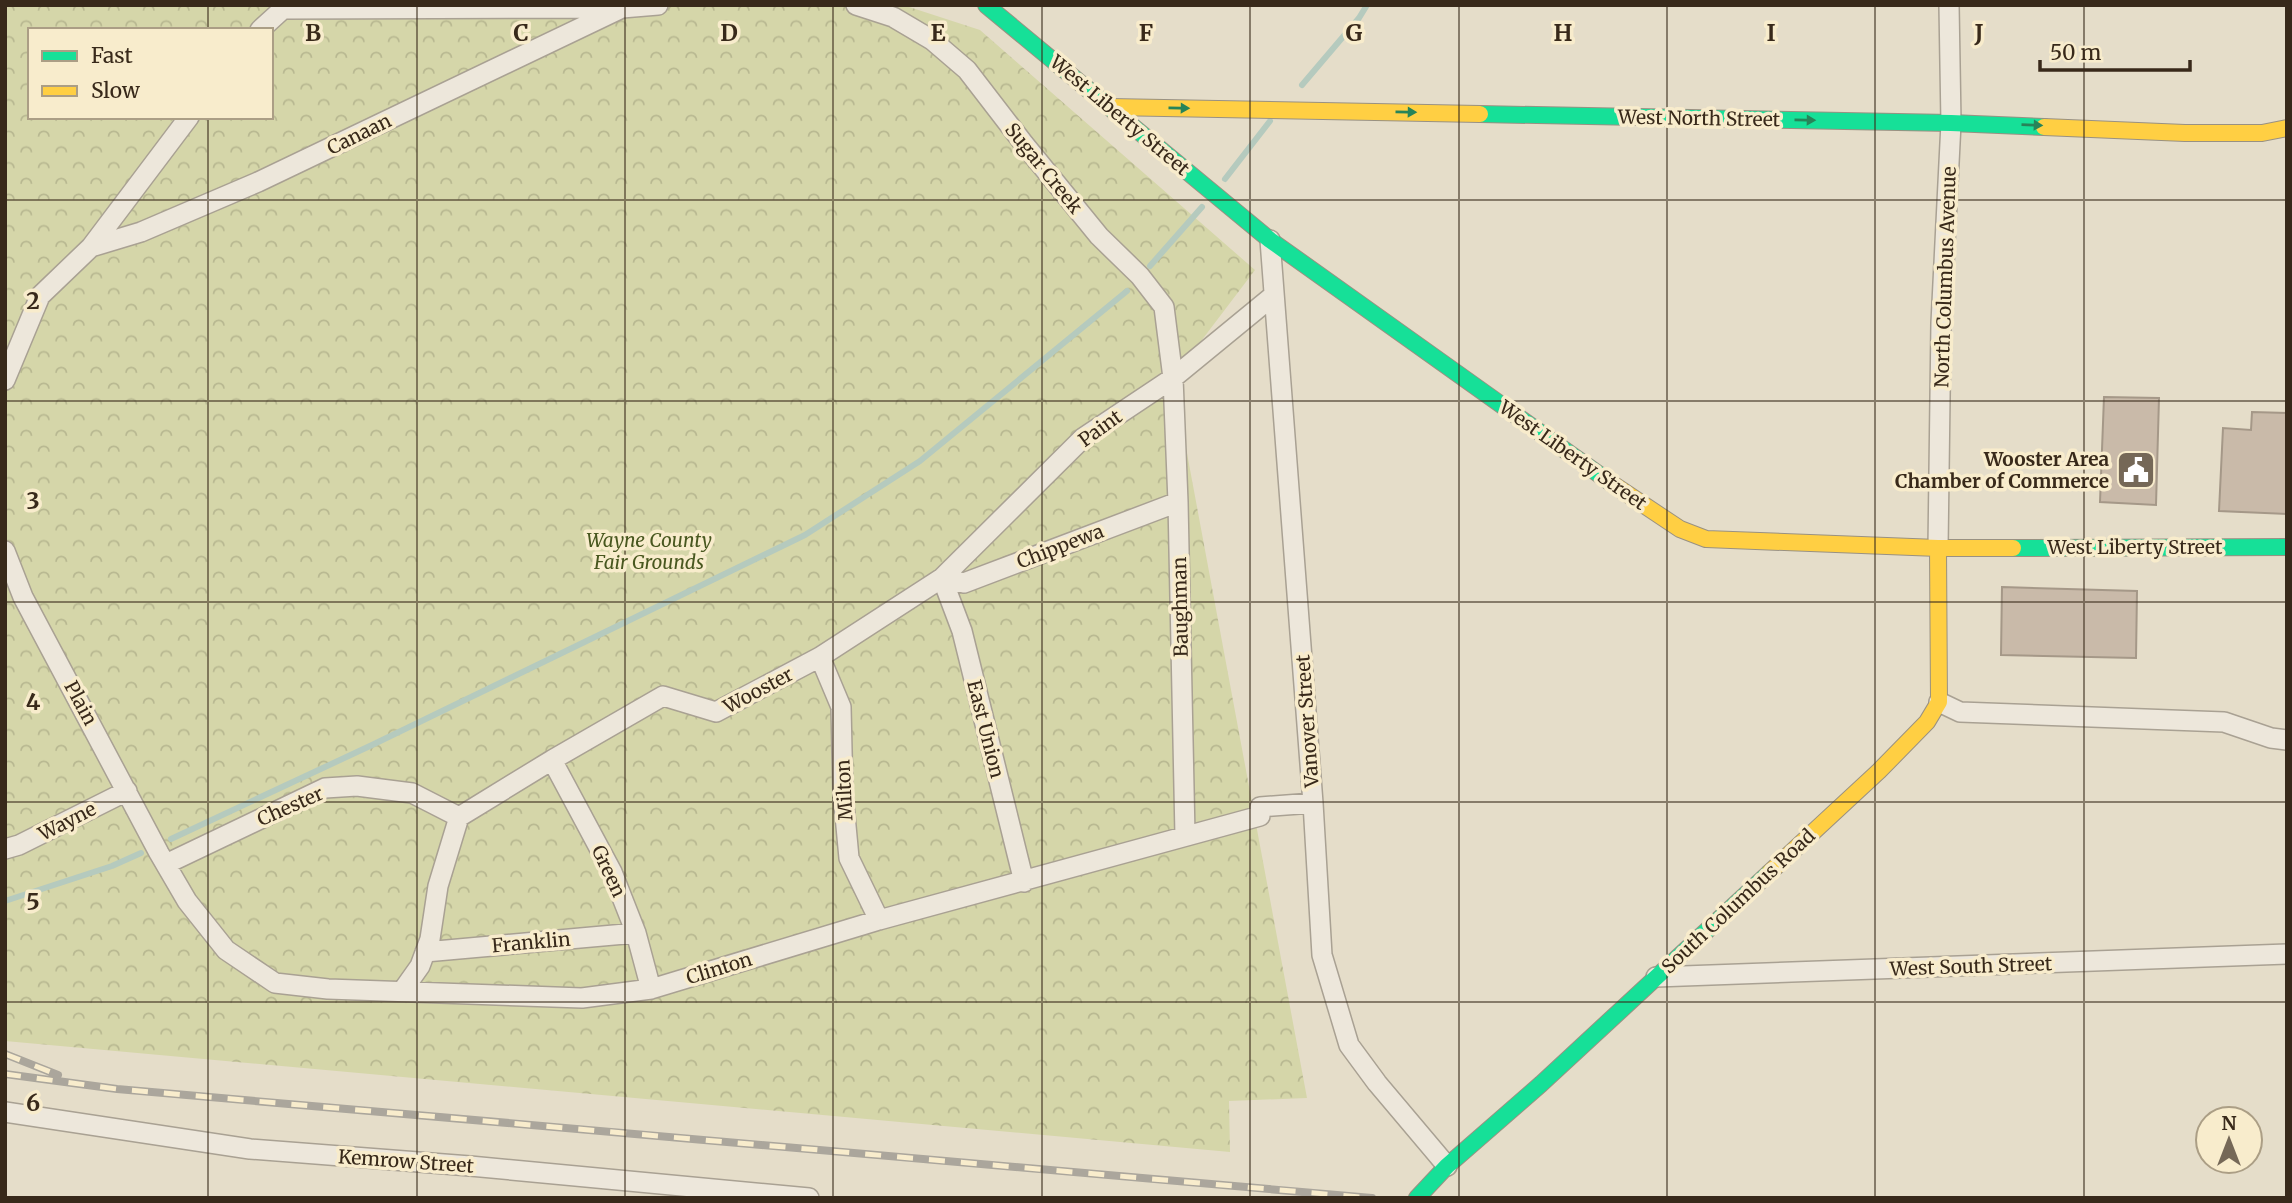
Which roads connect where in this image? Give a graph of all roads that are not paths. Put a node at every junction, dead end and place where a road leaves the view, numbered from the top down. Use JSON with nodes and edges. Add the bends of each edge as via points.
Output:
{"nodes":[{"id":1,"x":658,"y":5,"type":"edge"},
{"id":2,"x":856,"y":5,"type":"edge"},
{"id":3,"x":986,"y":5,"type":"edge"},
{"id":4,"x":1949,"y":5,"type":"edge"},
{"id":5,"x":284,"y":7,"type":"edge"},
{"id":6,"x":622,"y":7,"type":"edge"},
{"id":7,"x":262,"y":28,"type":"edge"},
{"id":8,"x":1110,"y":107,"type":"junction"},
{"id":9,"x":187,"y":119,"type":"edge"},
{"id":10,"x":1951,"y":123,"type":"junction"},
{"id":11,"x":2287,"y":128,"type":"edge"},
{"id":12,"x":1270,"y":240,"type":"junction"},
{"id":13,"x":91,"y":247,"type":"junction"},
{"id":14,"x":1274,"y":295,"type":"junction"},
{"id":15,"x":1173,"y":378,"type":"junction"},
{"id":16,"x":5,"y":380,"type":"edge"},
{"id":17,"x":1178,"y":502,"type":"junction"},
{"id":18,"x":2287,"y":547,"type":"edge"},
{"id":19,"x":1938,"y":548,"type":"junction"},
{"id":20,"x":5,"y":551,"type":"edge"},
{"id":21,"x":942,"y":578,"type":"junction"},
{"id":22,"x":820,"y":657,"type":"junction"},
{"id":23,"x":1939,"y":702,"type":"junction"},
{"id":24,"x":2287,"y":740,"type":"edge"},
{"id":25,"x":552,"y":760,"type":"junction"},
{"id":26,"x":127,"y":791,"type":"junction"},
{"id":27,"x":1313,"y":803,"type":"junction"},
{"id":28,"x":459,"y":817,"type":"junction"},
{"id":29,"x":1185,"y":836,"type":"junction"},
{"id":30,"x":5,"y":849,"type":"edge"},
{"id":31,"x":163,"y":859,"type":"junction"},
{"id":32,"x":1024,"y":882,"type":"junction"},
{"id":33,"x":879,"y":920,"type":"junction"},
{"id":34,"x":636,"y":933,"type":"junction"},
{"id":35,"x":425,"y":951,"type":"junction"},
{"id":36,"x":2287,"y":954,"type":"edge"},
{"id":37,"x":1656,"y":977,"type":"junction"},
{"id":38,"x":651,"y":989,"type":"junction"},
{"id":39,"x":403,"y":990,"type":"junction"},
{"id":40,"x":5,"y":1112,"type":"edge"},
{"id":41,"x":1447,"y":1166,"type":"junction"},
{"id":42,"x":809,"y":1198,"type":"edge"},
{"id":43,"x":1417,"y":1198,"type":"edge"}],
"edges":[{"from":1,"to":6,"type":"street"},
{"from":2,"to":15,"type":"street","name":"Sugar Creek","via":[[893,17],[923,34],[967,70],[1099,236],[1164,307]]},
{"from":3,"to":8,"type":"main road","name":"West Liberty Street"},
{"from":4,"to":10,"type":"street","name":"North Columbus Avenue"},
{"from":5,"to":6,"type":"street"},
{"from":5,"to":7,"type":"street"},
{"from":6,"to":13,"type":"street","name":"Canaan","via":[[258,182],[141,232]]},
{"from":8,"to":10,"type":"main road","name":"West North Street","one_way":true},
{"from":8,"to":12,"type":"main road","name":"West Liberty Street"},
{"from":9,"to":13,"type":"street"},
{"from":10,"to":11,"type":"main road","name":"West North Street","one_way":true,"via":[[2185,132],[2262,133]]},
{"from":10,"to":19,"type":"street","name":"North Columbus Avenue","via":[[1941,323]]},
{"from":12,"to":14,"type":"street","name":"Vanover Street"},
{"from":12,"to":19,"type":"main road","name":"West Liberty Street","via":[[1680,529],[1706,539]]},
{"from":13,"to":16,"type":"street","via":[[40,296]]},
{"from":14,"to":15,"type":"street","name":"Paint"},
{"from":14,"to":27,"type":"street","name":"Vanover Street"},
{"from":15,"to":17,"type":"street","name":"Baughman"},
{"from":15,"to":21,"type":"street","name":"Paint","via":[[1083,438]]},
{"from":17,"to":21,"type":"street","name":"Chippewa","via":[[964,583]]},
{"from":17,"to":29,"type":"street","name":"Baughman"},
{"from":18,"to":19,"type":"main road","name":"West Liberty Street"},
{"from":19,"to":23,"type":"main road"},
{"from":20,"to":26,"type":"street","name":"Plain","via":[[23,597]]},
{"from":21,"to":22,"type":"street","name":"Wooster"},
{"from":21,"to":32,"type":"street","name":"East Union","via":[[962,631]]},
{"from":22,"to":25,"type":"street","name":"Wooster","via":[[716,712],[663,696]]},
{"from":22,"to":33,"type":"street","name":"Milton","via":[[841,707],[849,858]]},
{"from":23,"to":24,"type":"street","via":[[1960,712],[2224,722]]},
{"from":23,"to":37,"type":"main road","name":"South Columbus Road","via":[[1903,747]]},
{"from":25,"to":28,"type":"street","name":"Wooster"},
{"from":25,"to":34,"type":"street","name":"Green","via":[[612,873]]},
{"from":26,"to":30,"type":"street","name":"Wayne"},
{"from":26,"to":31,"type":"street","name":"Plain"},
{"from":27,"to":29,"type":"street","name":"Clinton","via":[[1260,807],[1260,816]]},
{"from":27,"to":41,"type":"street","name":"Vanover Street","via":[[1322,954],[1349,1045]]},
{"from":28,"to":31,"type":"street","name":"Chester","via":[[412,793],[357,786],[325,788]]},
{"from":28,"to":35,"type":"street"},
{"from":29,"to":32,"type":"street","name":"Clinton"},
{"from":31,"to":39,"type":"street","name":"Clinton","via":[[187,901],[226,950],[275,983]]},
{"from":32,"to":33,"type":"street","name":"Clinton"},
{"from":33,"to":38,"type":"street","name":"Clinton"},
{"from":34,"to":35,"type":"street","name":"Franklin"},
{"from":34,"to":38,"type":"street","name":"Green"},
{"from":35,"to":39,"type":"street"},
{"from":36,"to":37,"type":"street","name":"West South Street"},
{"from":37,"to":41,"type":"main road","name":"South Columbus Road"},
{"from":38,"to":39,"type":"street","name":"Clinton","via":[[582,998]]},
{"from":40,"to":42,"type":"street","name":"Kemrow Street","via":[[250,1149]]},
{"from":41,"to":43,"type":"main road","name":"South Columbus Road"}]}
